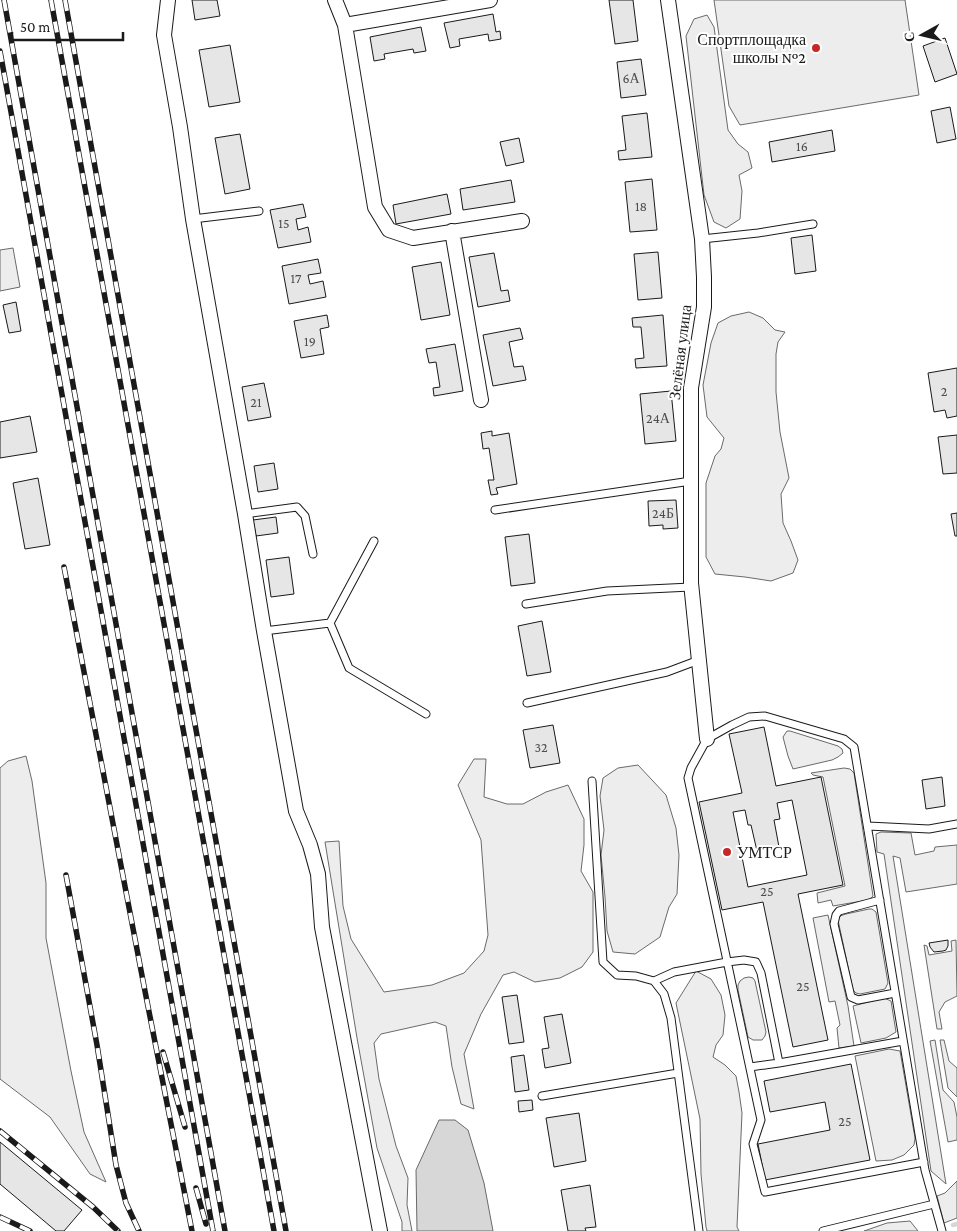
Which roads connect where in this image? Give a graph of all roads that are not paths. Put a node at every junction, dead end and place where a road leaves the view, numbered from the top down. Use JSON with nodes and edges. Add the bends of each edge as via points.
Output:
{"nodes":[{"id":1,"x":168,"y":0,"type":"edge"},
{"id":2,"x":335,"y":0,"type":"edge"},
{"id":3,"x":490,"y":0,"type":"edge"},
{"id":4,"x":668,"y":0,"type":"edge"},
{"id":5,"x":345,"y":24,"type":"junction"},
{"id":6,"x":258,"y":211,"type":"dead end"},
{"id":7,"x":194,"y":219,"type":"junction"},
{"id":8,"x":522,"y":221,"type":"dead end"},
{"id":9,"x":813,"y":224,"type":"dead end"},
{"id":10,"x":452,"y":231,"type":"junction"},
{"id":11,"x":702,"y":239,"type":"junction"},
{"id":12,"x":481,"y":400,"type":"dead end"},
{"id":13,"x":691,"y":481,"type":"junction"},
{"id":14,"x":495,"y":510,"type":"dead end"},
{"id":15,"x":245,"y":514,"type":"junction"},
{"id":16,"x":374,"y":541,"type":"dead end"},
{"id":17,"x":313,"y":554,"type":"dead end"},
{"id":18,"x":692,"y":587,"type":"junction"},
{"id":19,"x":526,"y":604,"type":"dead end"},
{"id":20,"x":330,"y":623,"type":"junction"},
{"id":21,"x":264,"y":631,"type":"junction"},
{"id":22,"x":699,"y":660,"type":"junction"},
{"id":23,"x":527,"y":703,"type":"dead end"},
{"id":24,"x":426,"y":714,"type":"dead end"},
{"id":25,"x":707,"y":739,"type":"junction"},
{"id":26,"x":592,"y":781,"type":"dead end"},
{"id":27,"x":957,"y":824,"type":"edge"},
{"id":28,"x":868,"y":826,"type":"junction"},
{"id":29,"x":880,"y":900,"type":"junction"},
{"id":30,"x":727,"y":962,"type":"junction"},
{"id":31,"x":654,"y":981,"type":"junction"},
{"id":32,"x":895,"y":993,"type":"junction"},
{"id":33,"x":903,"y":1041,"type":"junction"},
{"id":34,"x":779,"y":1063,"type":"junction"},
{"id":35,"x":750,"y":1066,"type":"junction"},
{"id":36,"x":678,"y":1073,"type":"junction"},
{"id":37,"x":542,"y":1096,"type":"dead end"},
{"id":38,"x":924,"y":1162,"type":"junction"},
{"id":39,"x":934,"y":1204,"type":"junction"},
{"id":40,"x":380,"y":1231,"type":"edge"},
{"id":41,"x":697,"y":1231,"type":"edge"},
{"id":42,"x":823,"y":1231,"type":"edge"},
{"id":43,"x":942,"y":1231,"type":"edge"}],
"edges":[{"from":1,"to":7,"type":"street","via":[[164,35]]},
{"from":2,"to":5,"type":"street"},
{"from":3,"to":5,"type":"street"},
{"from":4,"to":11,"type":"street","name":"Зелёная улица"},
{"from":5,"to":10,"type":"street","via":[[375,207],[389,230],[413,238]]},
{"from":6,"to":7,"type":"lane"},
{"from":7,"to":15,"type":"street"},
{"from":8,"to":10,"type":"street"},
{"from":9,"to":11,"type":"lane"},
{"from":10,"to":12,"type":"street"},
{"from":11,"to":13,"type":"street","name":"Зелёная улица","via":[[704,307],[690,388]]},
{"from":13,"to":14,"type":"lane"},
{"from":13,"to":18,"type":"street","name":"Зелёная улица"},
{"from":15,"to":17,"type":"lane","via":[[297,507],[305,516]]},
{"from":15,"to":21,"type":"street"},
{"from":16,"to":20,"type":"lane"},
{"from":18,"to":19,"type":"lane","via":[[607,591]]},
{"from":18,"to":22,"type":"street","name":"Зелёная улица"},
{"from":20,"to":21,"type":"lane"},
{"from":20,"to":24,"type":"lane","via":[[350,668]]},
{"from":21,"to":40,"type":"street","via":[[296,811],[318,874],[322,927]]},
{"from":22,"to":23,"type":"lane","via":[[667,672]]},
{"from":22,"to":25,"type":"street","name":"Зелёная улица"},
{"from":25,"to":28,"type":"lane","via":[[749,718],[765,716],[844,740],[854,747]]},
{"from":25,"to":30,"type":"lane","via":[[688,778]]},
{"from":26,"to":31,"type":"lane","via":[[603,962],[617,975]]},
{"from":27,"to":28,"type":"lane","via":[[929,829]]},
{"from":28,"to":29,"type":"lane"},
{"from":29,"to":32,"type":"lane"},
{"from":29,"to":32,"type":"lane","via":[[839,911],[834,924],[851,997],[858,1000]]},
{"from":30,"to":31,"type":"lane","via":[[674,972]]},
{"from":30,"to":34,"type":"lane","via":[[756,962]]},
{"from":30,"to":35,"type":"lane"},
{"from":31,"to":36,"type":"lane","via":[[664,994],[671,1018]]},
{"from":32,"to":33,"type":"lane"},
{"from":33,"to":34,"type":"lane"},
{"from":33,"to":38,"type":"lane"},
{"from":34,"to":35,"type":"lane"},
{"from":35,"to":38,"type":"lane","via":[[761,1120],[753,1144],[766,1192]]},
{"from":36,"to":37,"type":"lane"},
{"from":36,"to":41,"type":"lane"},
{"from":38,"to":39,"type":"lane"},
{"from":39,"to":42,"type":"lane"},
{"from":39,"to":43,"type":"lane"}]}
